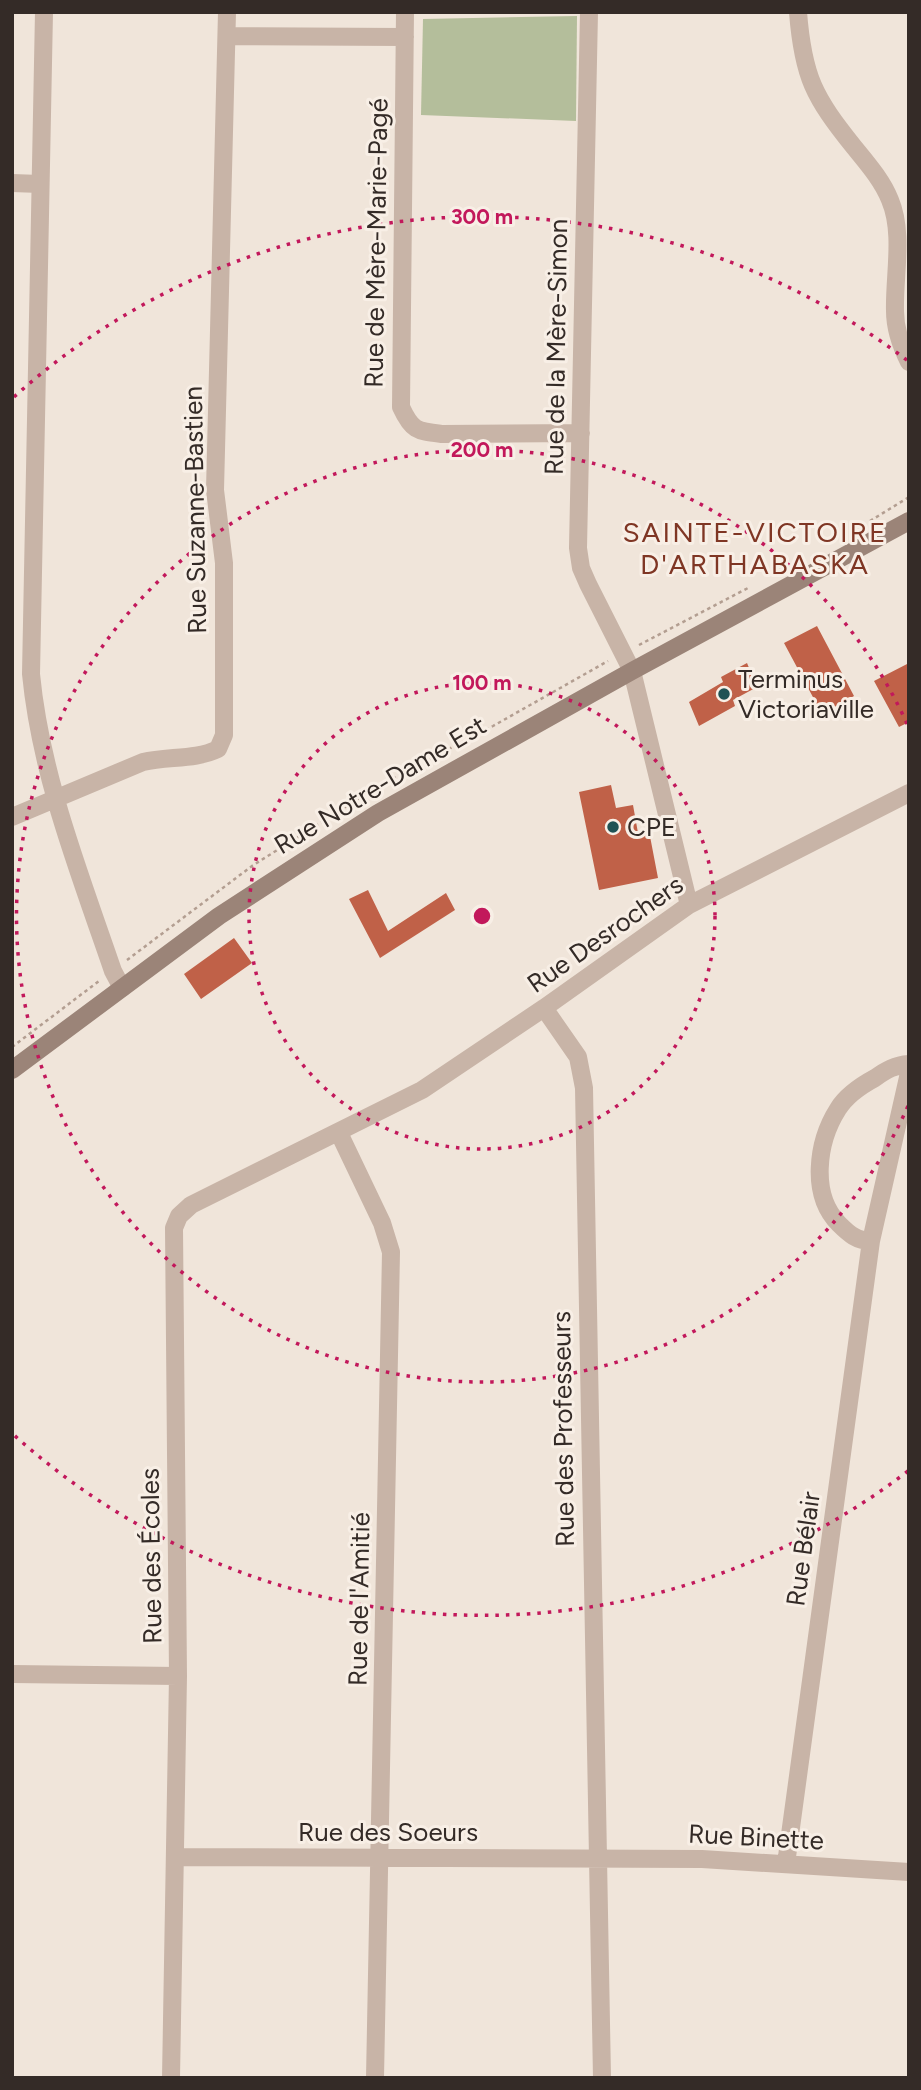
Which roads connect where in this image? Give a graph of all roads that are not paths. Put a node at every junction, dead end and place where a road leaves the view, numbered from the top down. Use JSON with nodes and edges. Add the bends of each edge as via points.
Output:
{"nodes":[{"id":1,"x":44,"y":12,"type":"edge"},
{"id":2,"x":227,"y":12,"type":"edge"},
{"id":3,"x":405,"y":12,"type":"edge"},
{"id":4,"x":589,"y":12,"type":"edge"},
{"id":5,"x":798,"y":12,"type":"edge"},
{"id":6,"x":227,"y":36,"type":"junction"},
{"id":7,"x":405,"y":37,"type":"junction"},
{"id":8,"x":12,"y":183,"type":"edge"},
{"id":9,"x":40,"y":184,"type":"junction"},
{"id":10,"x":909,"y":362,"type":"edge"},
{"id":11,"x":581,"y":433,"type":"junction"},
{"id":12,"x":909,"y":521,"type":"edge"},
{"id":13,"x":632,"y":671,"type":"junction"},
{"id":14,"x":909,"y":793,"type":"edge"},
{"id":15,"x":55,"y":800,"type":"junction"},
{"id":16,"x":12,"y":817,"type":"edge"},
{"id":17,"x":689,"y":905,"type":"junction"},
{"id":18,"x":122,"y":988,"type":"junction"},
{"id":19,"x":544,"y":1008,"type":"junction"},
{"id":20,"x":909,"y":1064,"type":"edge"},
{"id":21,"x":12,"y":1070,"type":"edge"},
{"id":22,"x":909,"y":1073,"type":"edge"},
{"id":23,"x":340,"y":1133,"type":"junction"},
{"id":24,"x":871,"y":1241,"type":"junction"},
{"id":25,"x":12,"y":1674,"type":"edge"},
{"id":26,"x":178,"y":1676,"type":"junction"},
{"id":27,"x":176,"y":1857,"type":"junction"},
{"id":28,"x":380,"y":1858,"type":"junction"},
{"id":29,"x":599,"y":1859,"type":"junction"},
{"id":30,"x":786,"y":1864,"type":"junction"},
{"id":31,"x":909,"y":1872,"type":"edge"},
{"id":32,"x":171,"y":2078,"type":"edge"},
{"id":33,"x":375,"y":2078,"type":"edge"},
{"id":34,"x":602,"y":2078,"type":"edge"}],
"edges":[{"from":1,"to":9,"type":"street"},
{"from":2,"to":6,"type":"street","name":"Rue Suzanne-Bastien"},
{"from":3,"to":7,"type":"street","name":"Rue de Mère-Marie-Pagé"},
{"from":4,"to":11,"type":"street","name":"Rue de la Mère-Simon"},
{"from":5,"to":10,"type":"street","via":[[801,47],[819,101],[891,201],[896,241],[895,313]]},
{"from":6,"to":7,"type":"street"},
{"from":6,"to":15,"type":"street","name":"Rue Suzanne-Bastien","via":[[215,490],[224,563],[224,735],[218,749],[207,754],[143,762]]},
{"from":7,"to":11,"type":"street","name":"Rue de Mère-Marie-Pagé","via":[[401,407],[409,425],[421,432]]},
{"from":8,"to":9,"type":"street"},
{"from":9,"to":15,"type":"street","via":[[30,674]]},
{"from":11,"to":13,"type":"street","name":"Rue de la Mère-Simon","via":[[581,568]]},
{"from":12,"to":13,"type":"street","name":"Rue Notre-Dame Est"},
{"from":13,"to":17,"type":"street","name":"Rue de la Mère-Simon"},
{"from":13,"to":18,"type":"street","name":"Rue Notre-Dame Est","via":[[331,842]]},
{"from":14,"to":17,"type":"street","name":"Rue Desrochers"},
{"from":15,"to":16,"type":"street","name":"Rue Suzanne-Bastien"},
{"from":15,"to":18,"type":"street"},
{"from":17,"to":19,"type":"street","name":"Rue Desrochers"},
{"from":18,"to":21,"type":"street","name":"Rue Notre-Dame Est"},
{"from":19,"to":23,"type":"street","name":"Rue Desrochers","via":[[422,1090]]},
{"from":19,"to":29,"type":"street","name":"Rue des Professeurs","via":[[578,1057],[584,1088]]},
{"from":20,"to":24,"type":"street","via":[[896,1065],[862,1085],[839,1106],[822,1150],[822,1198],[829,1214],[848,1233]]},
{"from":22,"to":24,"type":"street","name":"Rue Bélair"},
{"from":23,"to":26,"type":"street","name":"Rue des Écoles","via":[[191,1205],[174,1228]]},
{"from":23,"to":28,"type":"street","name":"Rue de l'Amitié","via":[[391,1252]]},
{"from":24,"to":30,"type":"street","name":"Rue Bélair"},
{"from":25,"to":26,"type":"street"},
{"from":26,"to":27,"type":"street","name":"Rue des Écoles"},
{"from":27,"to":28,"type":"street","name":"Rue des Soeurs"},
{"from":27,"to":32,"type":"street","name":"Rue des Écoles"},
{"from":28,"to":29,"type":"street","name":"Rue des Soeurs"},
{"from":28,"to":33,"type":"street","name":"Rue de l'Amitié"},
{"from":29,"to":30,"type":"street","name":"Rue Binette","via":[[702,1858]]},
{"from":29,"to":34,"type":"street","name":"Rue des Professeurs"},
{"from":30,"to":31,"type":"street","name":"Rue Binette"}]}
